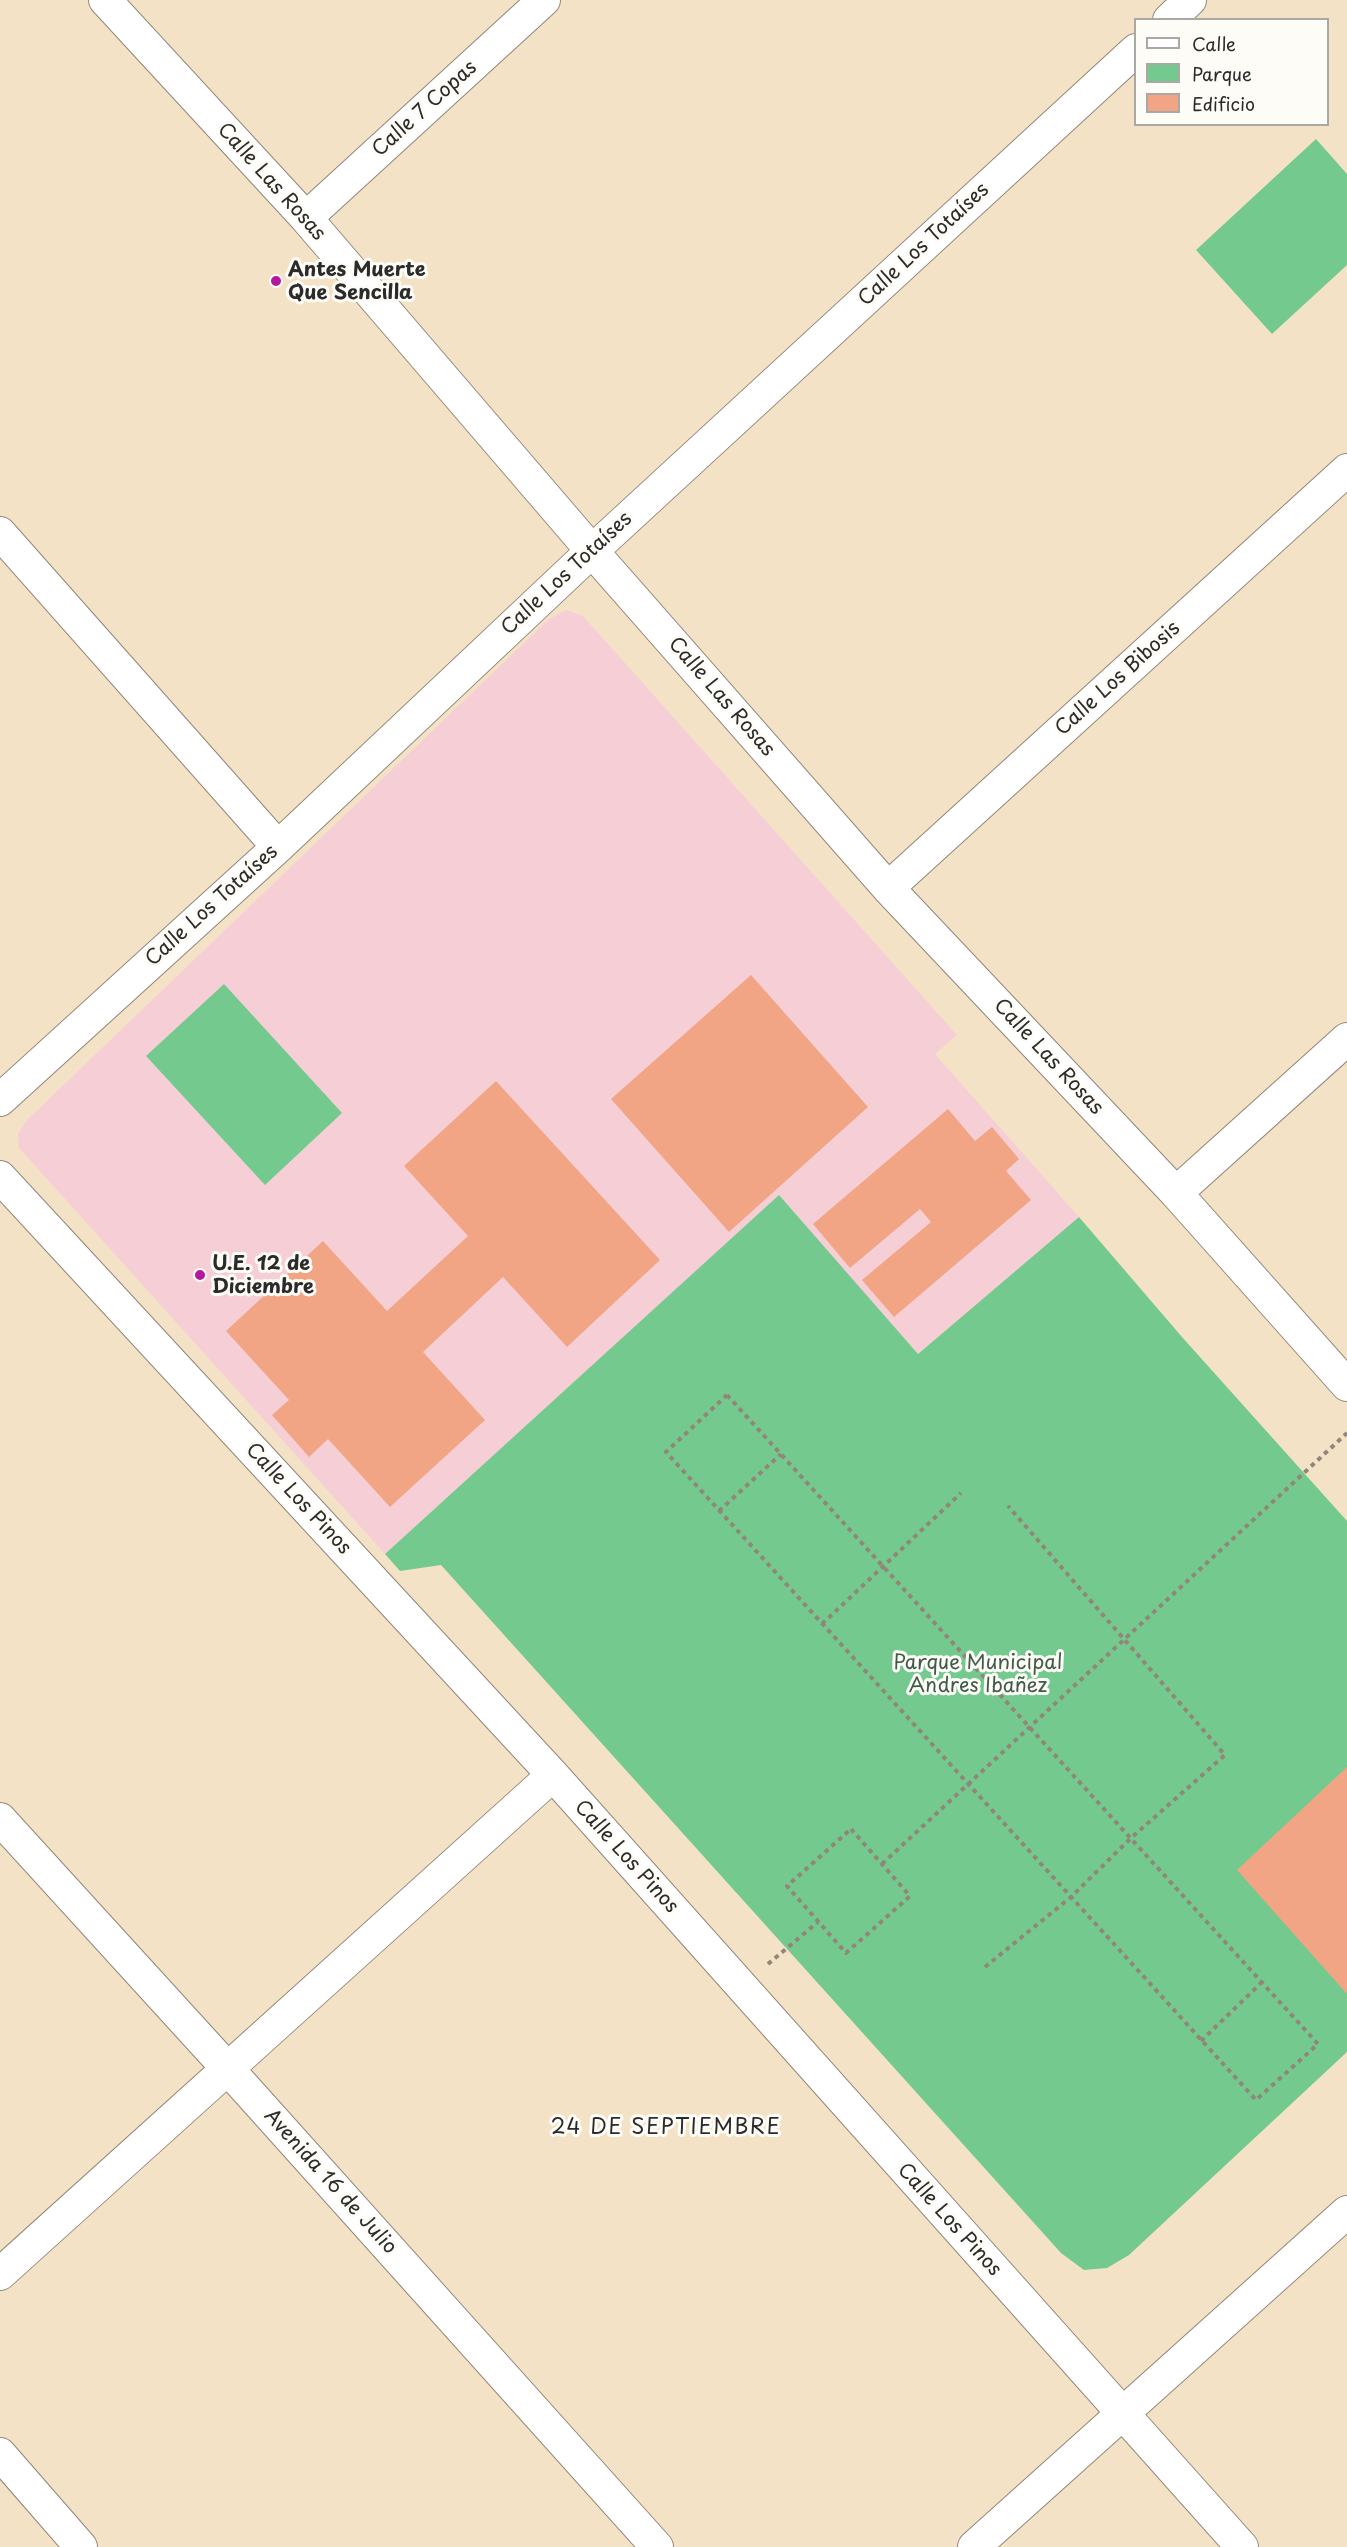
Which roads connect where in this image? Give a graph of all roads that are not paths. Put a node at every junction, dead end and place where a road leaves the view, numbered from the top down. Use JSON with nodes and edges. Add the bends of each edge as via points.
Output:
{"nodes":[{"id":1,"x":105,"y":0,"type":"edge"},
{"id":2,"x":544,"y":0,"type":"edge"},
{"id":3,"x":1190,"y":0,"type":"edge"},
{"id":4,"x":1171,"y":18,"type":"edge"},
{"id":5,"x":1134,"y":52,"type":"edge"},
{"id":6,"x":306,"y":218,"type":"junction"},
{"id":7,"x":1347,"y":470,"type":"edge"},
{"id":8,"x":0,"y":534,"type":"edge"},
{"id":9,"x":592,"y":550,"type":"junction"},
{"id":10,"x":278,"y":847,"type":"junction"},
{"id":11,"x":888,"y":888,"type":"junction"},
{"id":12,"x":1347,"y":1039,"type":"edge"},
{"id":13,"x":0,"y":1100,"type":"edge"},
{"id":14,"x":0,"y":1177,"type":"edge"},
{"id":15,"x":1176,"y":1193,"type":"junction"},
{"id":16,"x":1347,"y":1385,"type":"edge"},
{"id":17,"x":553,"y":1775,"type":"junction"},
{"id":18,"x":0,"y":1819,"type":"edge"},
{"id":19,"x":228,"y":2069,"type":"junction"},
{"id":20,"x":1347,"y":2212,"type":"edge"},
{"id":21,"x":0,"y":2274,"type":"edge"},
{"id":22,"x":1122,"y":2415,"type":"junction"},
{"id":23,"x":0,"y":2454,"type":"edge"},
{"id":24,"x":81,"y":2547,"type":"edge"},
{"id":25,"x":657,"y":2547,"type":"edge"},
{"id":26,"x":974,"y":2547,"type":"edge"},
{"id":27,"x":1242,"y":2547,"type":"edge"}],
"edges":[{"from":1,"to":6,"type":"street","name":"Calle Las Rosas"},
{"from":2,"to":6,"type":"street","name":"Calle 7 Copas"},
{"from":3,"to":4,"type":"street"},
{"from":5,"to":9,"type":"street","name":"Calle Los Totaíses"},
{"from":6,"to":9,"type":"street","name":"Calle Las Rosas"},
{"from":7,"to":11,"type":"street","name":"Calle Los Bibosis"},
{"from":8,"to":10,"type":"street"},
{"from":9,"to":10,"type":"street","name":"Calle Los Totaíses"},
{"from":9,"to":11,"type":"street","name":"Calle Las Rosas"},
{"from":10,"to":13,"type":"street","name":"Calle Los Totaíses"},
{"from":11,"to":15,"type":"street","name":"Calle Las Rosas"},
{"from":12,"to":15,"type":"street"},
{"from":14,"to":17,"type":"street","name":"Calle Los Pinos"},
{"from":15,"to":16,"type":"street","name":"Calle Las Rosas"},
{"from":17,"to":19,"type":"street"},
{"from":17,"to":22,"type":"street","name":"Calle Los Pinos"},
{"from":18,"to":19,"type":"street","name":"Avenida 16 de Julio"},
{"from":19,"to":21,"type":"street"},
{"from":19,"to":25,"type":"street","name":"Avenida 16 de Julio"},
{"from":20,"to":22,"type":"street"},
{"from":22,"to":26,"type":"street"},
{"from":22,"to":27,"type":"street","name":"Calle Los Pinos"},
{"from":23,"to":24,"type":"street"}]}
